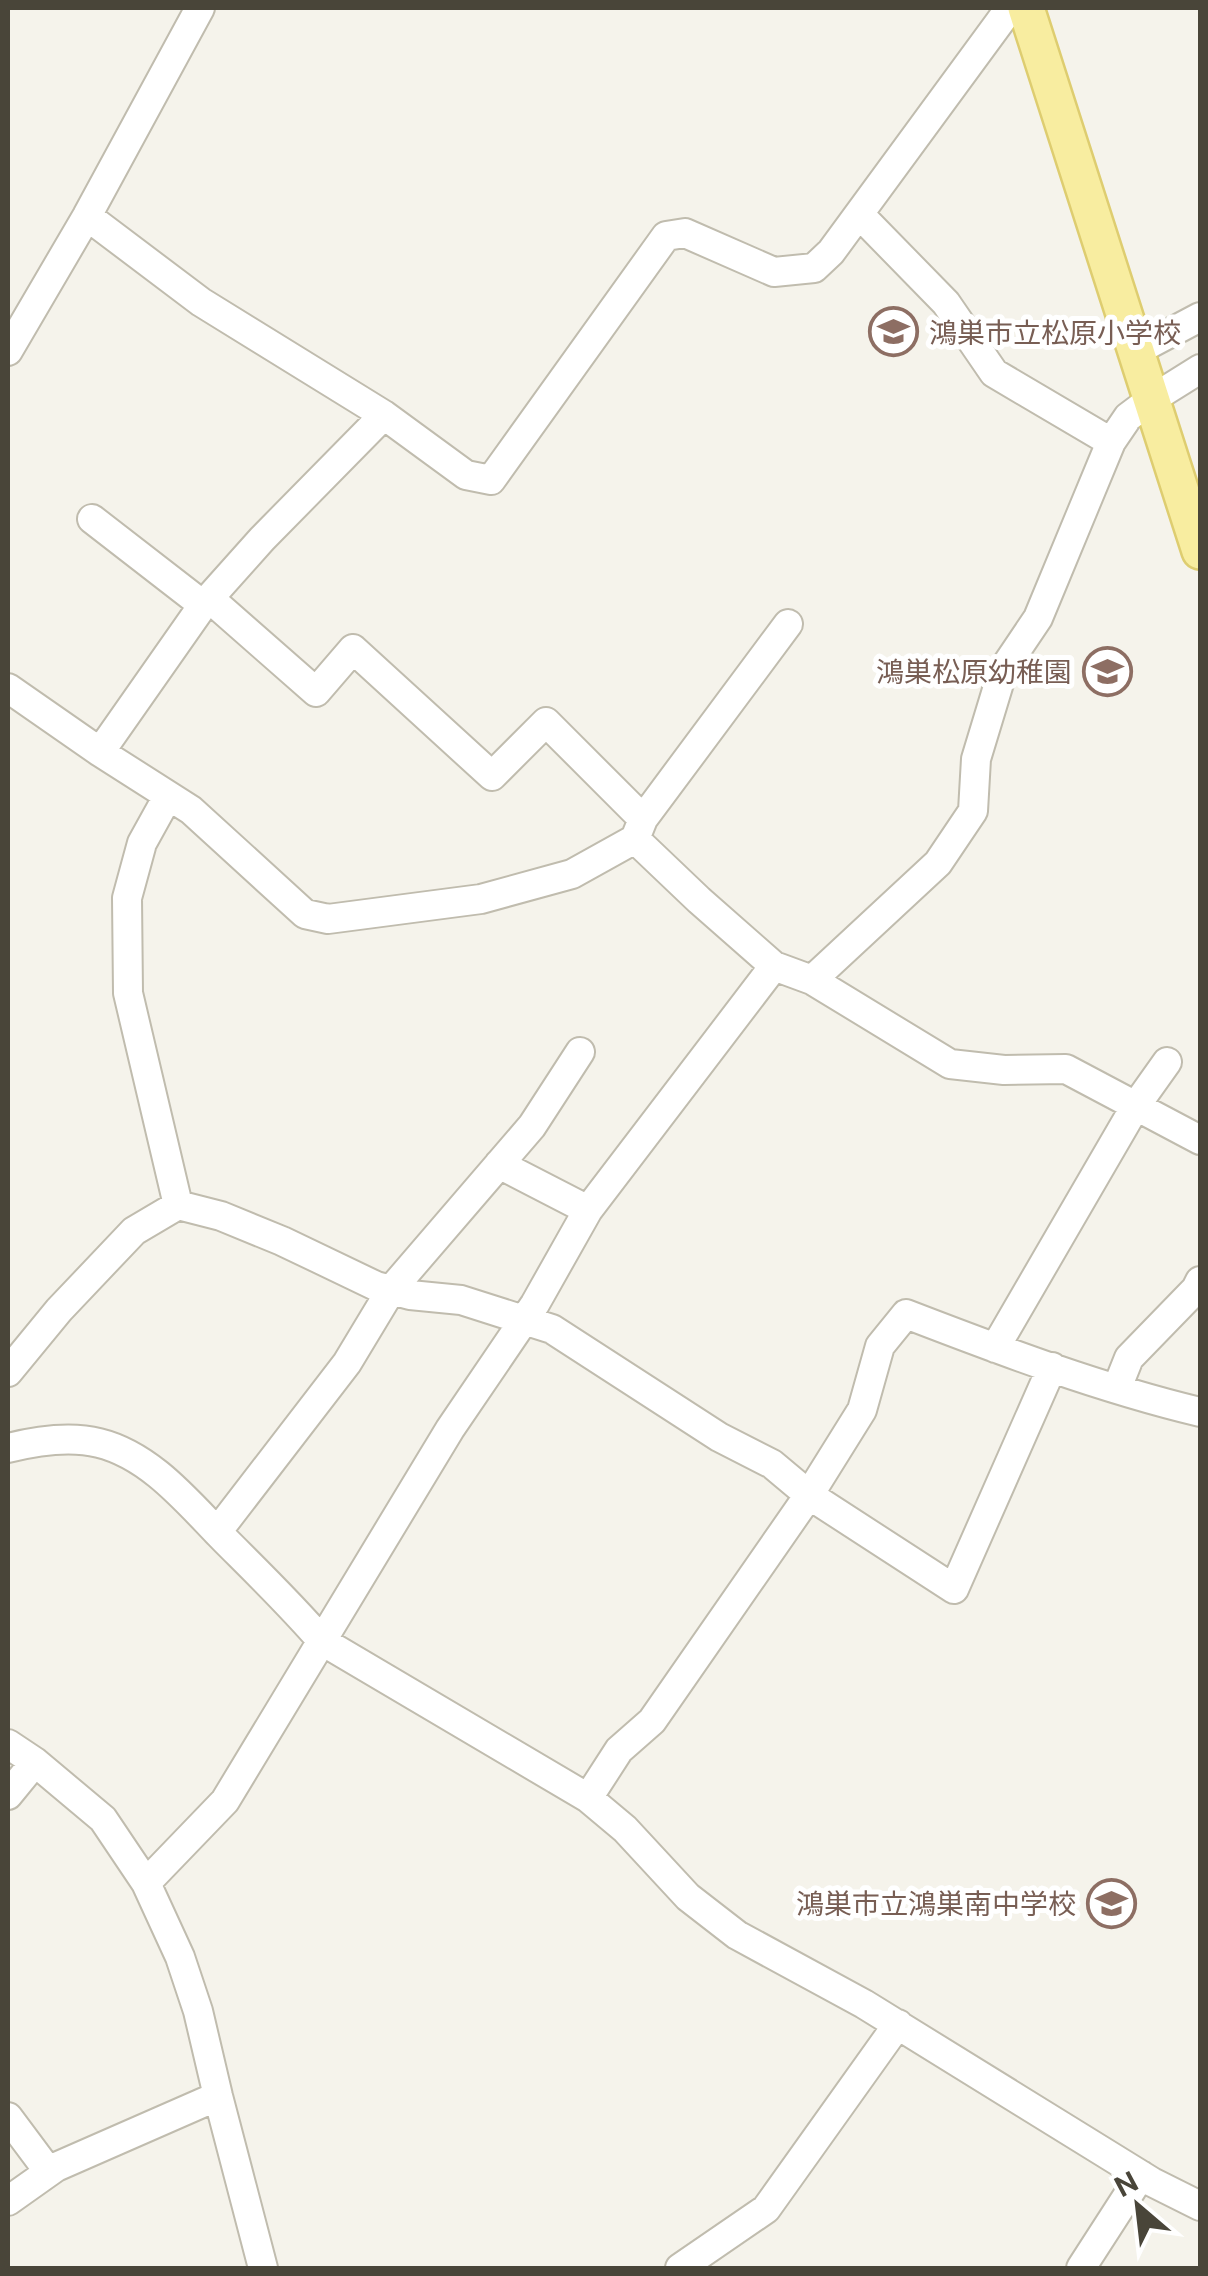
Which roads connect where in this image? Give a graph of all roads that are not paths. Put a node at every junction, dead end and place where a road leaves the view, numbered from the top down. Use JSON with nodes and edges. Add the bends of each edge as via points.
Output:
{"nodes":[{"id":1,"x":200,"y":8,"type":"edge"},
{"id":2,"x":1010,"y":8,"type":"edge"},
{"id":3,"x":1026,"y":8,"type":"edge"},
{"id":4,"x":859,"y":214,"type":"junction"},
{"id":5,"x":87,"y":216,"type":"junction"},
{"id":6,"x":1200,"y":317,"type":"edge"},
{"id":7,"x":8,"y":351,"type":"edge"},
{"id":8,"x":1136,"y":351,"type":"junction"},
{"id":9,"x":1200,"y":368,"type":"edge"},
{"id":10,"x":1152,"y":399,"type":"junction"},
{"id":11,"x":384,"y":415,"type":"junction"},
{"id":12,"x":1111,"y":442,"type":"junction"},
{"id":13,"x":92,"y":519,"type":"dead end"},
{"id":14,"x":1200,"y":552,"type":"edge"},
{"id":15,"x":206,"y":602,"type":"junction"},
{"id":16,"x":788,"y":624,"type":"dead end"},
{"id":17,"x":8,"y":688,"type":"edge"},
{"id":18,"x":100,"y":752,"type":"junction"},
{"id":19,"x":168,"y":796,"type":"junction"},
{"id":20,"x":639,"y":829,"type":"junction"},
{"id":21,"x":774,"y":966,"type":"junction"},
{"id":22,"x":812,"y":980,"type":"junction"},
{"id":23,"x":580,"y":1052,"type":"dead end"},
{"id":24,"x":1167,"y":1062,"type":"dead end"},
{"id":25,"x":1135,"y":1107,"type":"junction"},
{"id":26,"x":1200,"y":1140,"type":"edge"},
{"id":27,"x":499,"y":1164,"type":"junction"},
{"id":28,"x":178,"y":1204,"type":"junction"},
{"id":29,"x":588,"y":1210,"type":"junction"},
{"id":30,"x":1200,"y":1281,"type":"edge"},
{"id":31,"x":391,"y":1290,"type":"junction"},
{"id":32,"x":522,"y":1320,"type":"junction"},
{"id":33,"x":995,"y":1348,"type":"junction"},
{"id":34,"x":1052,"y":1367,"type":"junction"},
{"id":35,"x":8,"y":1372,"type":"edge"},
{"id":36,"x":1117,"y":1388,"type":"junction"},
{"id":37,"x":1200,"y":1412,"type":"edge"},
{"id":38,"x":8,"y":1448,"type":"edge"},
{"id":39,"x":809,"y":1495,"type":"junction"},
{"id":40,"x":217,"y":1532,"type":"junction"},
{"id":41,"x":322,"y":1641,"type":"junction"},
{"id":42,"x":8,"y":1744,"type":"edge"},
{"id":43,"x":34,"y":1762,"type":"junction"},
{"id":44,"x":8,"y":1795,"type":"edge"},
{"id":45,"x":588,"y":1798,"type":"junction"},
{"id":46,"x":146,"y":1883,"type":"junction"},
{"id":47,"x":898,"y":2024,"type":"junction"},
{"id":48,"x":218,"y":2096,"type":"junction"},
{"id":49,"x":8,"y":2118,"type":"edge"},
{"id":50,"x":49,"y":2172,"type":"junction"},
{"id":51,"x":1141,"y":2175,"type":"junction"},
{"id":52,"x":8,"y":2200,"type":"edge"},
{"id":53,"x":1200,"y":2206,"type":"edge"},
{"id":54,"x":264,"y":2268,"type":"edge"},
{"id":55,"x":680,"y":2268,"type":"edge"},
{"id":56,"x":1081,"y":2268,"type":"edge"}],
"edges":[{"from":1,"to":5,"type":"street"},
{"from":2,"to":4,"type":"street"},
{"from":3,"to":8,"type":"main road"},
{"from":4,"to":11,"type":"street","via":[[814,268],[774,272],[684,233],[666,236],[490,480],[466,475]]},
{"from":4,"to":12,"type":"street","via":[[946,303],[994,373]]},
{"from":5,"to":7,"type":"street"},
{"from":5,"to":11,"type":"street","via":[[200,302]]},
{"from":6,"to":8,"type":"street"},
{"from":8,"to":10,"type":"main road"},
{"from":9,"to":10,"type":"street"},
{"from":10,"to":12,"type":"street"},
{"from":10,"to":14,"type":"main road"},
{"from":11,"to":15,"type":"street"},
{"from":12,"to":22,"type":"street","via":[[1038,618],[1003,670],[976,759],[973,811],[938,863]]},
{"from":13,"to":15,"type":"street"},
{"from":15,"to":18,"type":"street"},
{"from":15,"to":20,"type":"street","via":[[316,692],[353,649],[492,776],[546,722]]},
{"from":16,"to":20,"type":"street"},
{"from":17,"to":18,"type":"street"},
{"from":18,"to":19,"type":"street"},
{"from":19,"to":20,"type":"street","via":[[305,914],[328,918],[481,899],[572,874]]},
{"from":19,"to":28,"type":"street","via":[[142,843],[127,898],[128,994]]},
{"from":20,"to":21,"type":"street","via":[[699,900]]},
{"from":21,"to":22,"type":"street"},
{"from":21,"to":29,"type":"street"},
{"from":22,"to":25,"type":"street","via":[[950,1064],[1066,1068]]},
{"from":23,"to":27,"type":"street"},
{"from":24,"to":25,"type":"street"},
{"from":25,"to":26,"type":"street"},
{"from":25,"to":33,"type":"street"},
{"from":27,"to":29,"type":"street"},
{"from":27,"to":31,"type":"street"},
{"from":28,"to":31,"type":"street"},
{"from":28,"to":35,"type":"street","via":[[134,1230]]},
{"from":29,"to":32,"type":"street"},
{"from":30,"to":36,"type":"street","via":[[1130,1358]]},
{"from":31,"to":32,"type":"street","via":[[460,1300]]},
{"from":31,"to":40,"type":"street","via":[[348,1363]]},
{"from":32,"to":39,"type":"street","via":[[552,1329],[772,1464]]},
{"from":32,"to":41,"type":"street"},
{"from":33,"to":34,"type":"street"},
{"from":33,"to":39,"type":"street","via":[[906,1314],[880,1346],[862,1410]]},
{"from":34,"to":36,"type":"street"},
{"from":34,"to":39,"type":"street","via":[[954,1589]]},
{"from":36,"to":37,"type":"street"},
{"from":38,"to":40,"type":"street","via":[[53,1440],[99,1443],[160,1475]]},
{"from":39,"to":45,"type":"street","via":[[652,1721],[618,1750]]},
{"from":40,"to":41,"type":"street"},
{"from":41,"to":45,"type":"street"},
{"from":41,"to":46,"type":"street","via":[[226,1800]]},
{"from":42,"to":43,"type":"street"},
{"from":43,"to":44,"type":"street"},
{"from":43,"to":46,"type":"street","via":[[103,1820]]},
{"from":45,"to":47,"type":"street","via":[[688,1897],[737,1935]]},
{"from":46,"to":48,"type":"street","via":[[186,1975]]},
{"from":47,"to":51,"type":"street"},
{"from":47,"to":55,"type":"street","via":[[766,2209]]},
{"from":48,"to":50,"type":"street"},
{"from":48,"to":54,"type":"street"},
{"from":49,"to":50,"type":"street"},
{"from":50,"to":52,"type":"street"},
{"from":51,"to":53,"type":"street"},
{"from":51,"to":56,"type":"street"}]}
